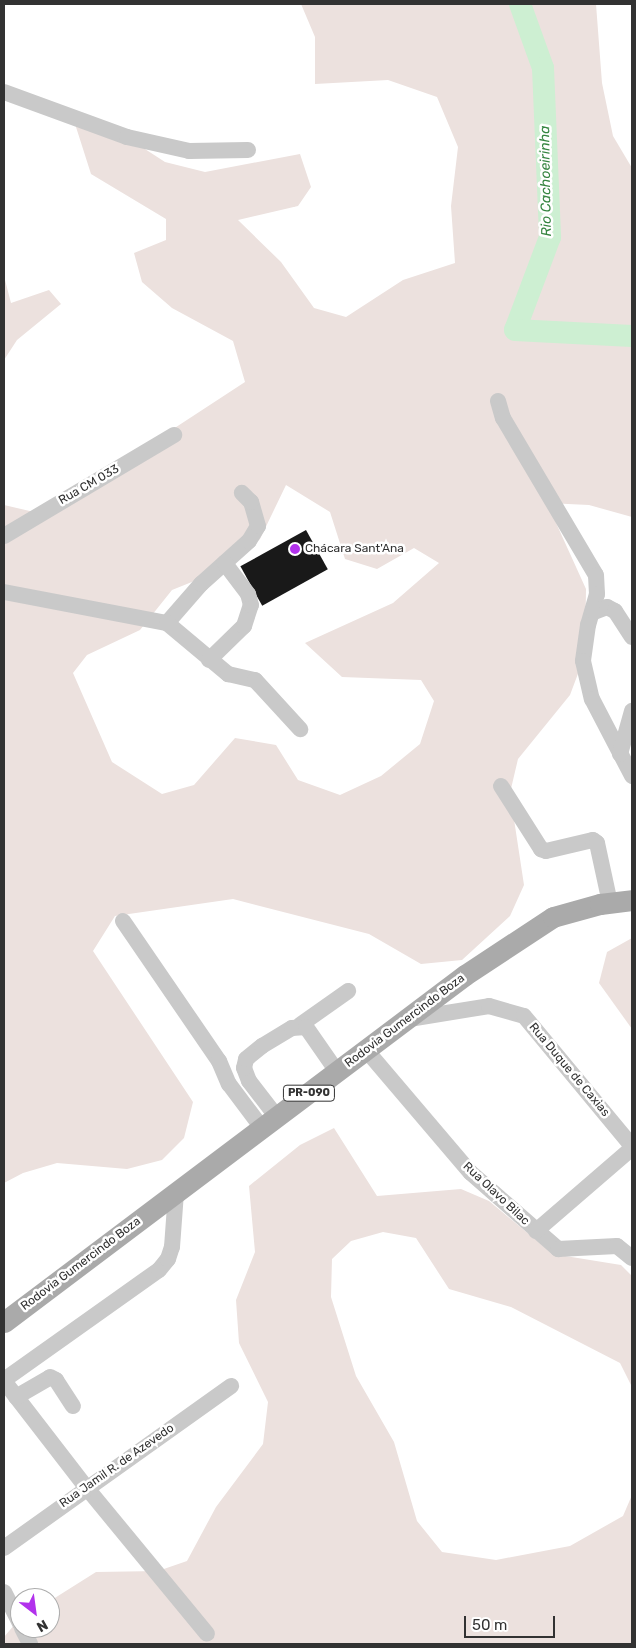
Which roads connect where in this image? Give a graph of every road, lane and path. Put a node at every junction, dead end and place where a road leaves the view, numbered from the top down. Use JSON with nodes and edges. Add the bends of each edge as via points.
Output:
{"nodes":[{"id":1,"x":4,"y":92,"type":"edge"},
{"id":2,"x":248,"y":150,"type":"dead end"},
{"id":3,"x":498,"y":401,"type":"dead end"},
{"id":4,"x":174,"y":435,"type":"dead end"},
{"id":5,"x":242,"y":493,"type":"dead end"},
{"id":6,"x":4,"y":536,"type":"edge"},
{"id":7,"x":225,"y":563,"type":"junction"},
{"id":8,"x":4,"y":592,"type":"edge"},
{"id":9,"x":594,"y":612,"type":"junction"},
{"id":10,"x":167,"y":623,"type":"junction"},
{"id":11,"x":632,"y":637,"type":"edge"},
{"id":12,"x":209,"y":660,"type":"junction"},
{"id":13,"x":632,"y":711,"type":"edge"},
{"id":14,"x":300,"y":729,"type":"dead end"},
{"id":15,"x":620,"y":754,"type":"junction"},
{"id":16,"x":632,"y":776,"type":"edge"},
{"id":17,"x":501,"y":786,"type":"dead end"},
{"id":18,"x":632,"y":900,"type":"edge"},
{"id":19,"x":610,"y":903,"type":"junction"},
{"id":20,"x":123,"y":921,"type":"dead end"},
{"id":21,"x":348,"y":991,"type":"dead end"},
{"id":22,"x":409,"y":1019,"type":"junction"},
{"id":23,"x":300,"y":1025,"type":"junction"},
{"id":24,"x":367,"y":1051,"type":"junction"},
{"id":25,"x":338,"y":1072,"type":"junction"},
{"id":26,"x":269,"y":1122,"type":"junction"},
{"id":27,"x":632,"y":1147,"type":"edge"},
{"id":28,"x":176,"y":1192,"type":"junction"},
{"id":29,"x":536,"y":1231,"type":"junction"},
{"id":30,"x":632,"y":1258,"type":"edge"},
{"id":31,"x":8,"y":1316,"type":"edge"},
{"id":32,"x":4,"y":1381,"type":"edge"},
{"id":33,"x":231,"y":1386,"type":"dead end"},
{"id":34,"x":16,"y":1397,"type":"junction"},
{"id":35,"x":73,"y":1406,"type":"dead end"},
{"id":36,"x":86,"y":1487,"type":"junction"},
{"id":37,"x":4,"y":1548,"type":"edge"},
{"id":38,"x":4,"y":1592,"type":"edge"},
{"id":39,"x":10,"y":1604,"type":"edge"},
{"id":40,"x":207,"y":1634,"type":"dead end"}],
"edges":[{"from":1,"to":2,"type":"street","via":[[127,137],[188,151]]},
{"from":3,"to":9,"type":"street","via":[[502,418],[596,575]]},
{"from":4,"to":6,"type":"street","name":"Rua CM 033"},
{"from":5,"to":7,"type":"street","via":[[251,502],[258,526],[249,541]]},
{"from":7,"to":10,"type":"street"},
{"from":7,"to":12,"type":"street","via":[[248,594],[251,605],[244,626]]},
{"from":8,"to":10,"type":"street"},
{"from":9,"to":11,"type":"street","via":[[606,607],[615,611]]},
{"from":9,"to":15,"type":"street","via":[[588,625],[583,661],[592,699]]},
{"from":10,"to":12,"type":"street"},
{"from":12,"to":14,"type":"street","via":[[228,674],[256,680]]},
{"from":13,"to":15,"type":"street"},
{"from":15,"to":16,"type":"street"},
{"from":17,"to":19,"type":"street","via":[[541,849],[593,840],[597,843]]},
{"from":18,"to":19,"type":"main road","name":"Rodovia Gumercindo Boza","number":"PR-090"},
{"from":19,"to":22,"type":"main road","name":"Rodovia Gumercindo Boza","number":"PR-090","via":[[553,917],[465,975]]},
{"from":20,"to":26,"type":"street","via":[[219,1061],[229,1084]]},
{"from":21,"to":23,"type":"street"},
{"from":22,"to":24,"type":"main road","name":"Rodovia Gumercindo Boza","number":"PR-090"},
{"from":22,"to":27,"type":"street","name":"Rua Duque de Caxias","via":[[489,1006],[524,1016]]},
{"from":23,"to":25,"type":"street","via":[[306,1027]]},
{"from":23,"to":26,"type":"street","via":[[246,1059],[244,1068],[248,1081]]},
{"from":24,"to":25,"type":"main road","name":"Rodovia Gumercindo Boza","number":"PR-090"},
{"from":24,"to":29,"type":"street","name":"Rua Olavo Bilac","via":[[471,1173]]},
{"from":25,"to":26,"type":"main road","name":"Rodovia Gumercindo Boza","number":"PR-090"},
{"from":26,"to":28,"type":"main road","name":"Rodovia Gumercindo Boza","number":"PR-090"},
{"from":27,"to":29,"type":"street"},
{"from":28,"to":31,"type":"main road","name":"Rodovia Gumercindo Boza","number":"PR-090"},
{"from":28,"to":32,"type":"street","via":[[172,1247],[159,1270]]},
{"from":29,"to":30,"type":"street","name":"Rua Olavo Bilac","via":[[558,1249],[617,1246]]},
{"from":32,"to":34,"type":"street"},
{"from":33,"to":36,"type":"street","name":"Rua Jamil R. de Azevedo"},
{"from":34,"to":35,"type":"street","via":[[50,1377],[56,1380]]},
{"from":34,"to":36,"type":"street"},
{"from":36,"to":37,"type":"street","name":"Rua Jamil R. de Azevedo"},
{"from":36,"to":40,"type":"street"},
{"from":38,"to":39,"type":"street"}]}
